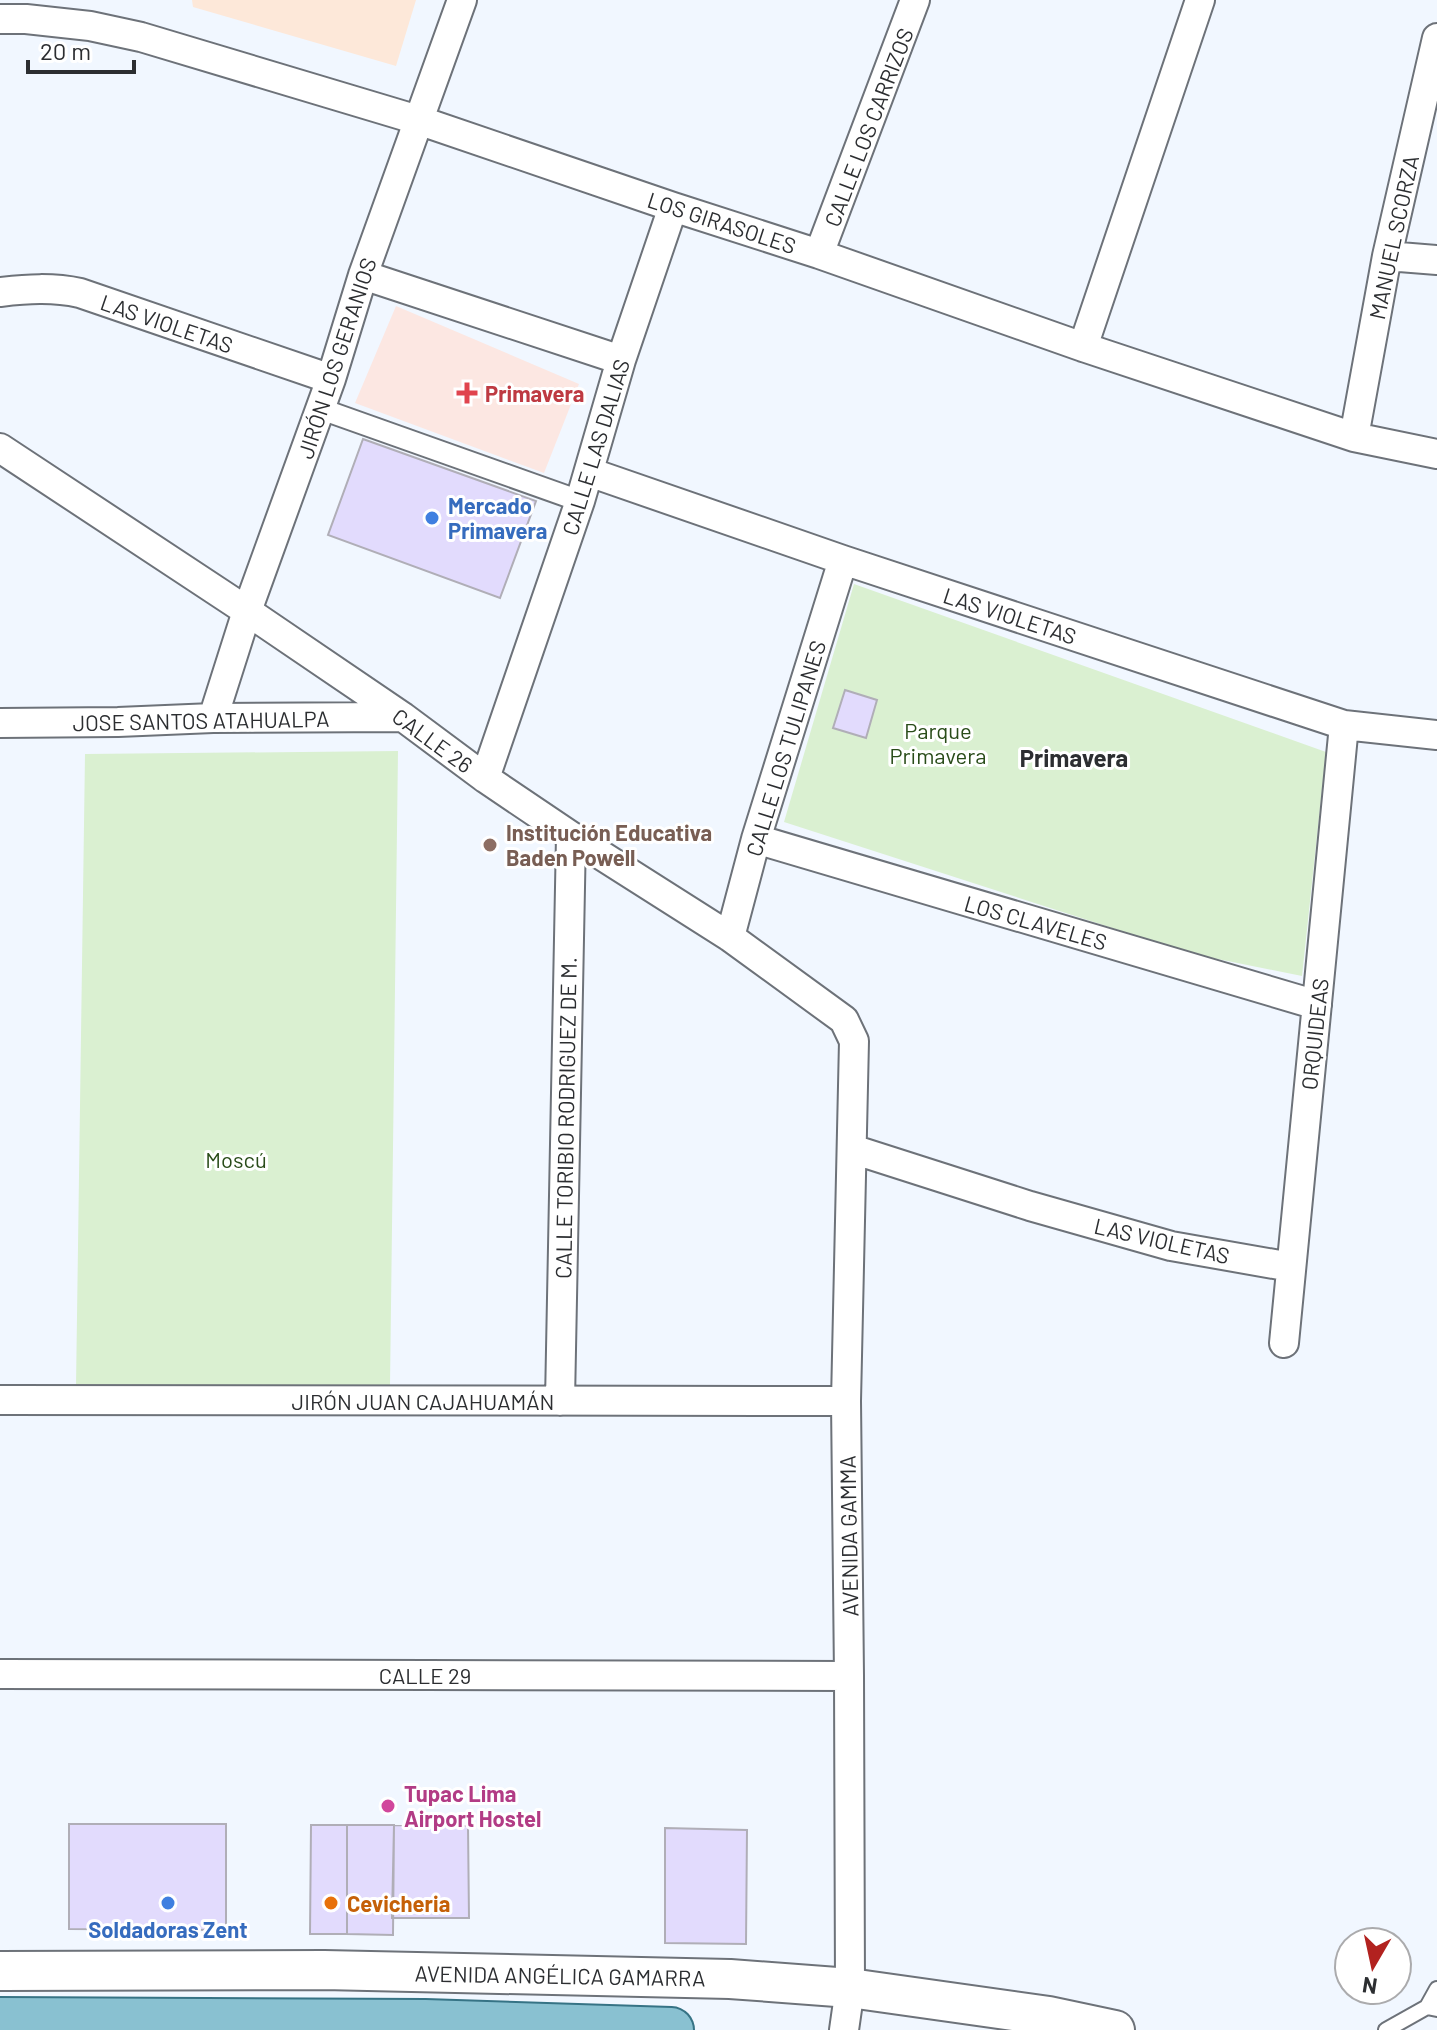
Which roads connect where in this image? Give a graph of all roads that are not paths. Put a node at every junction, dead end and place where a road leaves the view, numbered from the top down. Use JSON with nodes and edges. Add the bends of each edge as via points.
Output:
{"nodes":[{"id":1,"x":462,"y":0,"type":"edge"},
{"id":2,"x":915,"y":0,"type":"edge"},
{"id":3,"x":1200,"y":0,"type":"edge"},
{"id":4,"x":17,"y":13,"type":"edge"},
{"id":5,"x":1437,"y":38,"type":"edge"},
{"id":6,"x":418,"y":120,"type":"junction"},
{"id":7,"x":673,"y":207,"type":"junction"},
{"id":8,"x":819,"y":254,"type":"junction"},
{"id":9,"x":1387,"y":256,"type":"junction"},
{"id":10,"x":1437,"y":260,"type":"edge"},
{"id":11,"x":363,"y":275,"type":"junction"},
{"id":12,"x":0,"y":292,"type":"edge"},
{"id":13,"x":1083,"y":347,"type":"junction"},
{"id":14,"x":621,"y":360,"type":"junction"},
{"id":15,"x":331,"y":379,"type":"junction"},
{"id":16,"x":321,"y":409,"type":"junction"},
{"id":17,"x":1354,"y":437,"type":"junction"},
{"id":18,"x":0,"y":448,"type":"edge"},
{"id":19,"x":1437,"y":454,"type":"edge"},
{"id":20,"x":589,"y":472,"type":"junction"},
{"id":21,"x":580,"y":501,"type":"junction"},
{"id":22,"x":843,"y":560,"type":"junction"},
{"id":23,"x":247,"y":611,"type":"junction"},
{"id":24,"x":403,"y":717,"type":"junction"},
{"id":25,"x":213,"y":718,"type":"junction"},
{"id":26,"x":0,"y":723,"type":"edge"},
{"id":27,"x":1344,"y":725,"type":"junction"},
{"id":28,"x":1437,"y":735,"type":"edge"},
{"id":29,"x":485,"y":778,"type":"junction"},
{"id":30,"x":571,"y":836,"type":"junction"},
{"id":31,"x":756,"y":839,"type":"junction"},
{"id":32,"x":730,"y":937,"type":"junction"},
{"id":33,"x":1317,"y":1005,"type":"junction"},
{"id":34,"x":854,"y":1041,"type":"joint"},
{"id":35,"x":852,"y":1149,"type":"junction"},
{"id":36,"x":1291,"y":1267,"type":"junction"},
{"id":37,"x":1284,"y":1343,"type":"dead end"},
{"id":38,"x":0,"y":1400,"type":"edge"},
{"id":39,"x":560,"y":1401,"type":"junction"},
{"id":40,"x":846,"y":1401,"type":"junction"},
{"id":41,"x":0,"y":1674,"type":"edge"},
{"id":42,"x":849,"y":1676,"type":"junction"},
{"id":43,"x":0,"y":1971,"type":"edge"},
{"id":44,"x":850,"y":1988,"type":"junction"},
{"id":45,"x":1437,"y":1989,"type":"edge"},
{"id":46,"x":1432,"y":2008,"type":"edge"},
{"id":47,"x":0,"y":2020,"type":"edge"},
{"id":48,"x":671,"y":2030,"type":"edge"},
{"id":49,"x":844,"y":2030,"type":"edge"},
{"id":50,"x":1115,"y":2030,"type":"edge"},
{"id":51,"x":1386,"y":2030,"type":"edge"}],
"edges":[{"from":1,"to":6,"type":"street","name":"JIRÓN LOS GERANIOS"},
{"from":2,"to":8,"type":"street","name":"CALLE LOS CARRIZOS"},
{"from":3,"to":13,"type":"street"},
{"from":4,"to":6,"type":"street","name":"LOS GIRASOLES","via":[[141,37]]},
{"from":5,"to":9,"type":"street","name":"MANUEL SCORZA"},
{"from":6,"to":7,"type":"street","name":"LOS GIRASOLES"},
{"from":6,"to":11,"type":"street","name":"JIRÓN LOS GERANIOS"},
{"from":7,"to":8,"type":"street","name":"LOS GIRASOLES"},
{"from":7,"to":14,"type":"street","name":"CALLE LAS DALIAS"},
{"from":8,"to":13,"type":"street","name":"LOS GIRASOLES"},
{"from":9,"to":10,"type":"street"},
{"from":9,"to":17,"type":"street","name":"MANUEL SCORZA"},
{"from":11,"to":14,"type":"street"},
{"from":11,"to":15,"type":"street","name":"JIRÓN LOS GERANIOS"},
{"from":12,"to":15,"type":"street","name":"LAS VIOLETAS","via":[[40,288],[80,293]]},
{"from":13,"to":17,"type":"street","name":"LOS GIRASOLES"},
{"from":14,"to":20,"type":"street","name":"CALLE LAS DALIAS"},
{"from":15,"to":16,"type":"street","name":"JIRÓN LOS GERANIOS"},
{"from":16,"to":21,"type":"street"},
{"from":16,"to":23,"type":"street","name":"JIRÓN LOS GERANIOS"},
{"from":17,"to":19,"type":"street","name":"LOS GIRASOLES"},
{"from":18,"to":23,"type":"street","name":"CALLE 26"},
{"from":20,"to":21,"type":"street","name":"CALLE LAS DALIAS"},
{"from":20,"to":22,"type":"street","name":"LAS VIOLETAS"},
{"from":21,"to":29,"type":"street","name":"CALLE LAS DALIAS"},
{"from":22,"to":27,"type":"street","name":"LAS VIOLETAS"},
{"from":22,"to":31,"type":"street","name":"CALLE LOS TULIPANES"},
{"from":23,"to":24,"type":"street","name":"CALLE 26"},
{"from":23,"to":25,"type":"street","name":"JIRÓN LOS GERANIOS"},
{"from":24,"to":25,"type":"street","name":"JOSE SANTOS ATAHUALPA"},
{"from":24,"to":29,"type":"street","name":"CALLE 26"},
{"from":25,"to":26,"type":"street","name":"JOSE SANTOS ATAHUALPA"},
{"from":27,"to":28,"type":"street","name":"LAS VIOLETAS"},
{"from":27,"to":33,"type":"street","name":"ORQUIDEAS"},
{"from":29,"to":30,"type":"street","name":"CALLE 26"},
{"from":30,"to":32,"type":"street","name":"CALLE 26"},
{"from":30,"to":39,"type":"street","name":"CALLE TORIBIO RODRIGUEZ DE M."},
{"from":31,"to":32,"type":"street","name":"CALLE LOS TULIPANES"},
{"from":31,"to":33,"type":"street","name":"LOS CLAVELES"},
{"from":32,"to":34,"type":"street","name":"CALLE 26","via":[[844,1020]]},
{"from":33,"to":36,"type":"street","name":"ORQUIDEAS"},
{"from":34,"to":35,"type":"street","name":"AVENIDA GAMMA"},
{"from":35,"to":36,"type":"street","name":"LAS VIOLETAS","via":[[1171,1246]]},
{"from":35,"to":40,"type":"street","name":"AVENIDA GAMMA"},
{"from":36,"to":37,"type":"street","name":"ORQUIDEAS"},
{"from":38,"to":39,"type":"street","name":"JIRÓN JUAN CAJAHUAMÁN"},
{"from":39,"to":40,"type":"street","name":"JIRÓN JUAN CAJAHUAMÁN"},
{"from":40,"to":42,"type":"street","name":"AVENIDA GAMMA"},
{"from":41,"to":42,"type":"street","name":"CALLE 29"},
{"from":42,"to":44,"type":"street","name":"AVENIDA GAMMA"},
{"from":43,"to":44,"type":"main road","name":"AVENIDA ANGÉLICA GAMARRA","via":[[588,1975]]},
{"from":44,"to":49,"type":"street","name":"AVENIDA GAMMA"},
{"from":44,"to":50,"type":"main road","name":"AVENIDA ANGÉLICA GAMARRA"},
{"from":45,"to":46,"type":"lane"},
{"from":46,"to":51,"type":"lane"},
{"from":47,"to":48,"type":"main road","via":[[425,2022]]}]}
